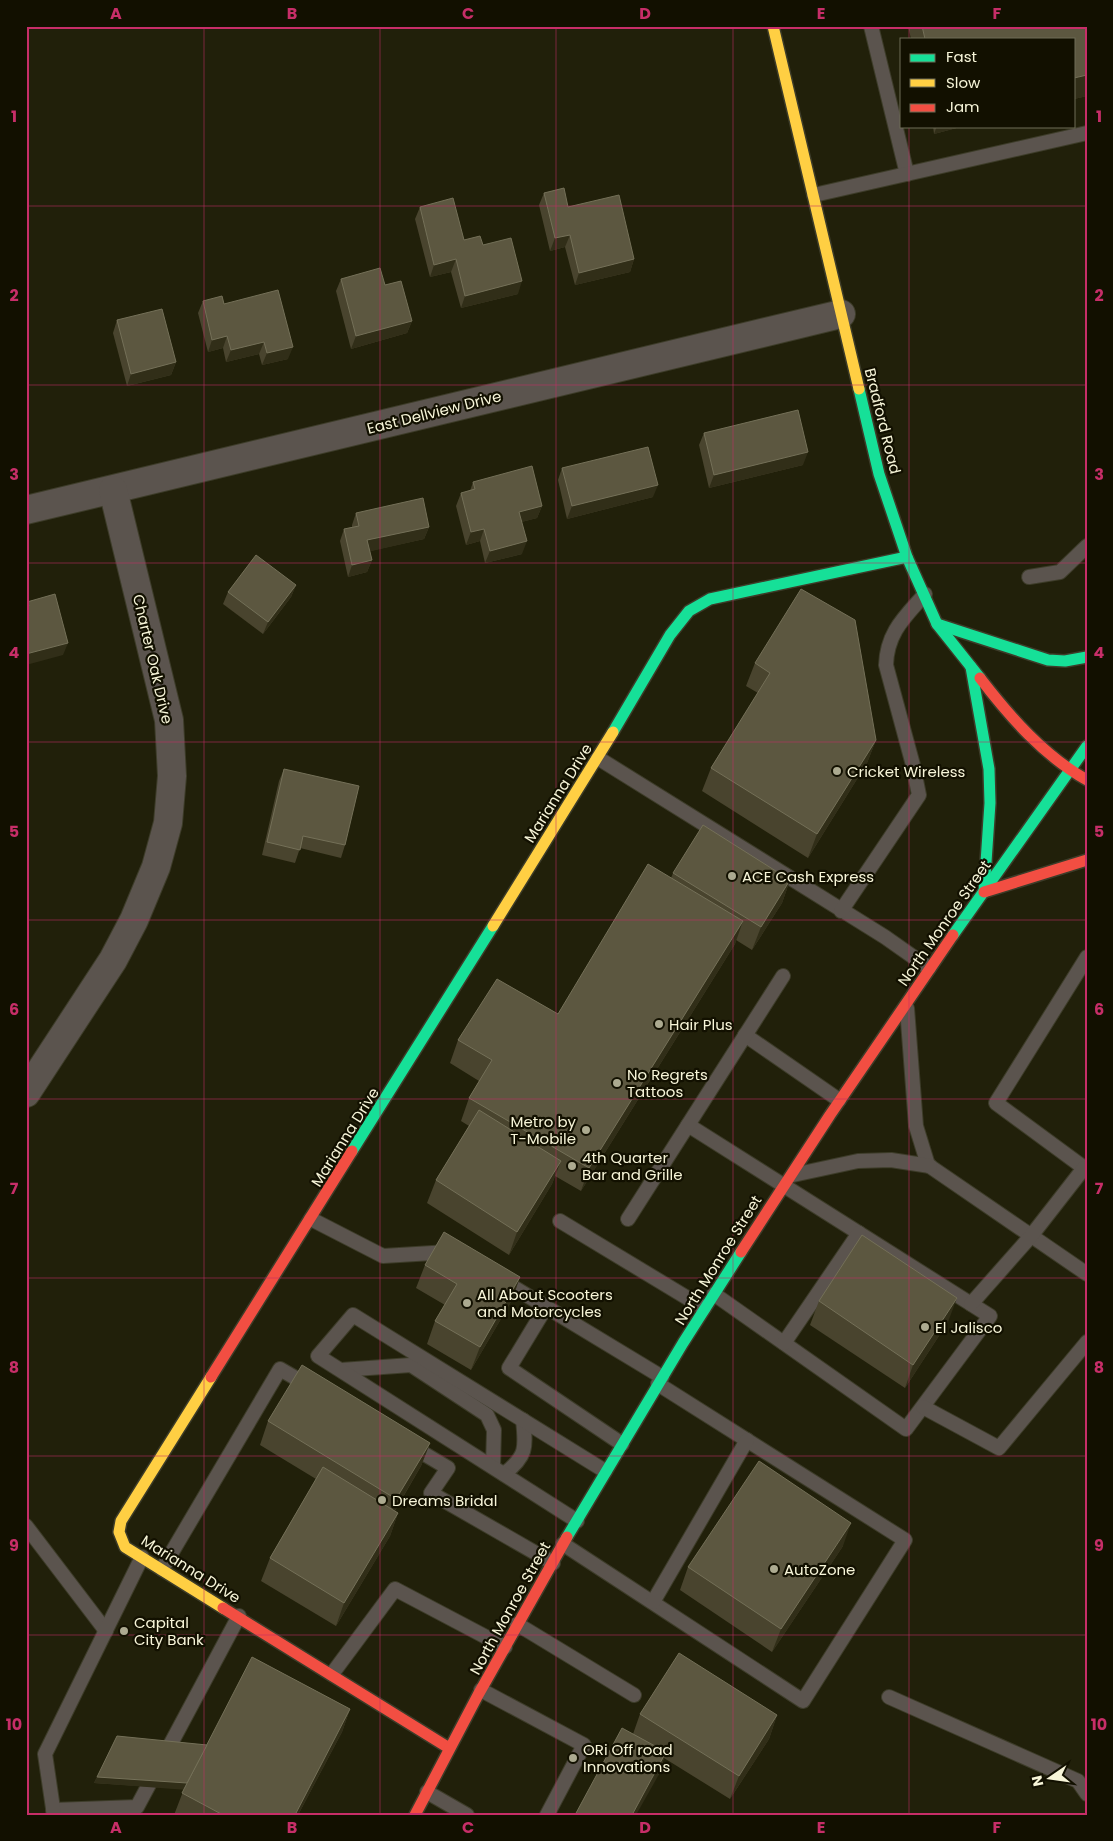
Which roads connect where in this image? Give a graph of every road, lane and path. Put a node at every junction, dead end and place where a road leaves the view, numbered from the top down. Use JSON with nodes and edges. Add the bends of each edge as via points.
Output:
{"nodes":[{"id":1,"x":773,"y":26,"type":"edge"},
{"id":2,"x":871,"y":26,"type":"edge"},
{"id":3,"x":1087,"y":133,"type":"edge"},
{"id":4,"x":907,"y":174,"type":"junction"},
{"id":5,"x":814,"y":196,"type":"junction"},
{"id":6,"x":841,"y":314,"type":"junction"},
{"id":7,"x":112,"y":490,"type":"junction"},
{"id":8,"x":26,"y":510,"type":"edge"},
{"id":9,"x":1087,"y":546,"type":"edge"},
{"id":10,"x":907,"y":557,"type":"junction"},
{"id":11,"x":1029,"y":577,"type":"dead end"},
{"id":12,"x":925,"y":594,"type":"junction"},
{"id":13,"x":937,"y":624,"type":"junction"},
{"id":14,"x":1087,"y":657,"type":"edge"},
{"id":15,"x":971,"y":667,"type":"junction"},
{"id":16,"x":1087,"y":746,"type":"edge"},
{"id":17,"x":598,"y":758,"type":"junction"},
{"id":18,"x":1069,"y":770,"type":"junction"},
{"id":19,"x":1087,"y":780,"type":"edge"},
{"id":20,"x":1087,"y":860,"type":"edge"},
{"id":21,"x":984,"y":892,"type":"junction"},
{"id":22,"x":841,"y":910,"type":"junction"},
{"id":23,"x":1087,"y":957,"type":"edge"},
{"id":24,"x":929,"y":968,"type":"junction"},
{"id":25,"x":783,"y":976,"type":"dead end"},
{"id":26,"x":906,"y":1002,"type":"junction"},
{"id":27,"x":745,"y":1035,"type":"junction"},
{"id":28,"x":26,"y":1093,"type":"edge"},
{"id":29,"x":839,"y":1100,"type":"junction"},
{"id":30,"x":688,"y":1125,"type":"junction"},
{"id":31,"x":929,"y":1166,"type":"junction"},
{"id":32,"x":1086,"y":1169,"type":"edge"},
{"id":33,"x":786,"y":1180,"type":"junction"},
{"id":34,"x":311,"y":1219,"type":"junction"},
{"id":35,"x":628,"y":1220,"type":"dead end"},
{"id":36,"x":560,"y":1221,"type":"dead end"},
{"id":37,"x":859,"y":1233,"type":"junction"},
{"id":38,"x":1031,"y":1236,"type":"junction"},
{"id":39,"x":463,"y":1257,"type":"edge"},
{"id":40,"x":488,"y":1272,"type":"edge"},
{"id":41,"x":1087,"y":1274,"type":"edge"},
{"id":42,"x":714,"y":1294,"type":"junction"},
{"id":43,"x":971,"y":1304,"type":"junction"},
{"id":44,"x":546,"y":1307,"type":"junction"},
{"id":45,"x":704,"y":1308,"type":"junction"},
{"id":46,"x":1087,"y":1342,"type":"edge"},
{"id":47,"x":784,"y":1343,"type":"junction"},
{"id":48,"x":341,"y":1370,"type":"junction"},
{"id":49,"x":660,"y":1381,"type":"junction"},
{"id":50,"x":322,"y":1394,"type":"edge"},
{"id":51,"x":923,"y":1407,"type":"junction"},
{"id":52,"x":523,"y":1420,"type":"junction"},
{"id":53,"x":398,"y":1438,"type":"edge"},
{"id":54,"x":747,"y":1440,"type":"junction"},
{"id":55,"x":622,"y":1444,"type":"junction"},
{"id":56,"x":498,"y":1471,"type":"junction"},
{"id":57,"x":605,"y":1471,"type":"junction"},
{"id":58,"x":576,"y":1521,"type":"junction"},
{"id":59,"x":26,"y":1526,"type":"edge"},
{"id":60,"x":563,"y":1544,"type":"junction"},
{"id":61,"x":142,"y":1557,"type":"junction"},
{"id":62,"x":553,"y":1563,"type":"junction"},
{"id":63,"x":162,"y":1569,"type":"junction"},
{"id":64,"x":653,"y":1602,"type":"junction"},
{"id":65,"x":239,"y":1616,"type":"junction"},
{"id":66,"x":517,"y":1624,"type":"junction"},
{"id":67,"x":106,"y":1631,"type":"junction"},
{"id":68,"x":505,"y":1647,"type":"junction"},
{"id":69,"x":332,"y":1674,"type":"junction"},
{"id":70,"x":481,"y":1690,"type":"junction"},
{"id":71,"x":634,"y":1696,"type":"dead end"},
{"id":72,"x":889,"y":1697,"type":"dead end"},
{"id":73,"x":449,"y":1748,"type":"junction"},
{"id":74,"x":427,"y":1792,"type":"junction"},
{"id":75,"x":1087,"y":1794,"type":"edge"},
{"id":76,"x":53,"y":1812,"type":"edge"},
{"id":77,"x":415,"y":1815,"type":"edge"},
{"id":78,"x":467,"y":1815,"type":"edge"},
{"id":79,"x":547,"y":1815,"type":"edge"}],
"edges":[{"from":1,"to":5,"type":"street","name":"Bradford Road"},
{"from":2,"to":4,"type":"lane"},
{"from":3,"to":4,"type":"lane"},
{"from":4,"to":5,"type":"lane"},
{"from":5,"to":6,"type":"street","name":"Bradford Road"},
{"from":6,"to":7,"type":"street","name":"East Dellview Drive"},
{"from":6,"to":10,"type":"street","name":"Bradford Road","via":[[879,474]]},
{"from":7,"to":8,"type":"street","name":"East Dellview Drive"},
{"from":7,"to":28,"type":"street","name":"Charter Oak Drive","via":[[170,720],[172,776],[168,823],[156,867],[113,960]]},
{"from":9,"to":11,"type":"lane","via":[[1060,572]]},
{"from":10,"to":12,"type":"street","name":"Bradford Road"},
{"from":10,"to":17,"type":"street","name":"Marianna Drive","via":[[710,599],[689,611],[670,635]]},
{"from":12,"to":13,"type":"street","name":"Bradford Road"},
{"from":12,"to":22,"type":"lane","via":[[893,631],[886,652],[886,665],[918,795]]},
{"from":13,"to":14,"type":"street","via":[[1048,660]]},
{"from":13,"to":15,"type":"street","name":"Bradford Road"},
{"from":15,"to":18,"type":"street","name":"Bradford Road","via":[[1009,716]]},
{"from":15,"to":21,"type":"street","via":[[989,769]]},
{"from":16,"to":18,"type":"street","name":"North Monroe Street"},
{"from":17,"to":22,"type":"lane"},
{"from":17,"to":34,"type":"street","name":"Marianna Drive"},
{"from":18,"to":19,"type":"street","name":"Bradford Road"},
{"from":18,"to":21,"type":"street","name":"North Monroe Street"},
{"from":20,"to":21,"type":"street"},
{"from":21,"to":24,"type":"street","name":"North Monroe Street"},
{"from":22,"to":24,"type":"lane"},
{"from":23,"to":32,"type":"lane","via":[[996,1103]]},
{"from":24,"to":26,"type":"street","name":"North Monroe Street"},
{"from":25,"to":27,"type":"lane"},
{"from":26,"to":29,"type":"street","name":"North Monroe Street"},
{"from":26,"to":31,"type":"lane","via":[[916,1126]]},
{"from":27,"to":29,"type":"lane"},
{"from":27,"to":30,"type":"lane"},
{"from":29,"to":33,"type":"street","name":"North Monroe Street"},
{"from":30,"to":33,"type":"lane"},
{"from":30,"to":35,"type":"lane"},
{"from":31,"to":33,"type":"lane","via":[[891,1160],[858,1161]]},
{"from":31,"to":38,"type":"lane"},
{"from":32,"to":38,"type":"lane"},
{"from":33,"to":37,"type":"lane"},
{"from":33,"to":42,"type":"street","name":"North Monroe Street"},
{"from":34,"to":39,"type":"lane","via":[[383,1256],[454,1252]]},
{"from":34,"to":61,"type":"street","name":"Marianna Drive","via":[[121,1521],[119,1532],[125,1547]]},
{"from":36,"to":45,"type":"lane"},
{"from":37,"to":43,"type":"lane"},
{"from":37,"to":47,"type":"lane"},
{"from":38,"to":41,"type":"lane"},
{"from":38,"to":43,"type":"lane"},
{"from":40,"to":44,"type":"lane"},
{"from":42,"to":45,"type":"street","name":"North Monroe Street"},
{"from":42,"to":47,"type":"lane"},
{"from":43,"to":51,"type":"lane","via":[[990,1316]]},
{"from":44,"to":49,"type":"lane"},
{"from":44,"to":55,"type":"lane","via":[[509,1368]]},
{"from":45,"to":49,"type":"street","name":"North Monroe Street"},
{"from":46,"to":51,"type":"lane","via":[[999,1448]]},
{"from":47,"to":51,"type":"lane","via":[[906,1429]]},
{"from":48,"to":52,"type":"lane","via":[[318,1356],[353,1315]]},
{"from":48,"to":56,"type":"lane"},
{"from":48,"to":56,"type":"lane","via":[[410,1365],[487,1415],[494,1430]]},
{"from":49,"to":54,"type":"lane"},
{"from":49,"to":55,"type":"street","name":"North Monroe Street"},
{"from":50,"to":63,"type":"lane","via":[[280,1369]]},
{"from":52,"to":56,"type":"lane","via":[[526,1445],[522,1457]]},
{"from":52,"to":57,"type":"lane"},
{"from":53,"to":62,"type":"lane","via":[[448,1468],[431,1493]]},
{"from":54,"to":64,"type":"lane"},
{"from":54,"to":64,"type":"lane","via":[[905,1540],[803,1701]]},
{"from":55,"to":57,"type":"street","name":"North Monroe Street"},
{"from":56,"to":58,"type":"lane"},
{"from":57,"to":58,"type":"street","name":"North Monroe Street"},
{"from":58,"to":60,"type":"street","name":"North Monroe Street"},
{"from":59,"to":67,"type":"lane"},
{"from":60,"to":62,"type":"street","name":"North Monroe Street"},
{"from":60,"to":64,"type":"lane"},
{"from":61,"to":63,"type":"street","name":"Marianna Drive"},
{"from":61,"to":67,"type":"lane"},
{"from":62,"to":66,"type":"street","name":"North Monroe Street"},
{"from":63,"to":65,"type":"street","name":"Marianna Drive"},
{"from":65,"to":69,"type":"street","name":"Marianna Drive"},
{"from":65,"to":76,"type":"lane","via":[[137,1807]]},
{"from":66,"to":68,"type":"street","name":"North Monroe Street"},
{"from":66,"to":71,"type":"lane"},
{"from":67,"to":76,"type":"lane","via":[[45,1754]]},
{"from":68,"to":69,"type":"lane","via":[[395,1589]]},
{"from":68,"to":70,"type":"street","name":"North Monroe Street"},
{"from":69,"to":73,"type":"street","name":"Marianna Drive"},
{"from":70,"to":73,"type":"street","name":"North Monroe Street"},
{"from":70,"to":79,"type":"lane","via":[[584,1745]]},
{"from":72,"to":75,"type":"lane","via":[[1078,1781]]},
{"from":73,"to":74,"type":"street","name":"North Monroe Street"},
{"from":74,"to":77,"type":"street","name":"North Monroe Street"},
{"from":74,"to":78,"type":"lane"}]}
